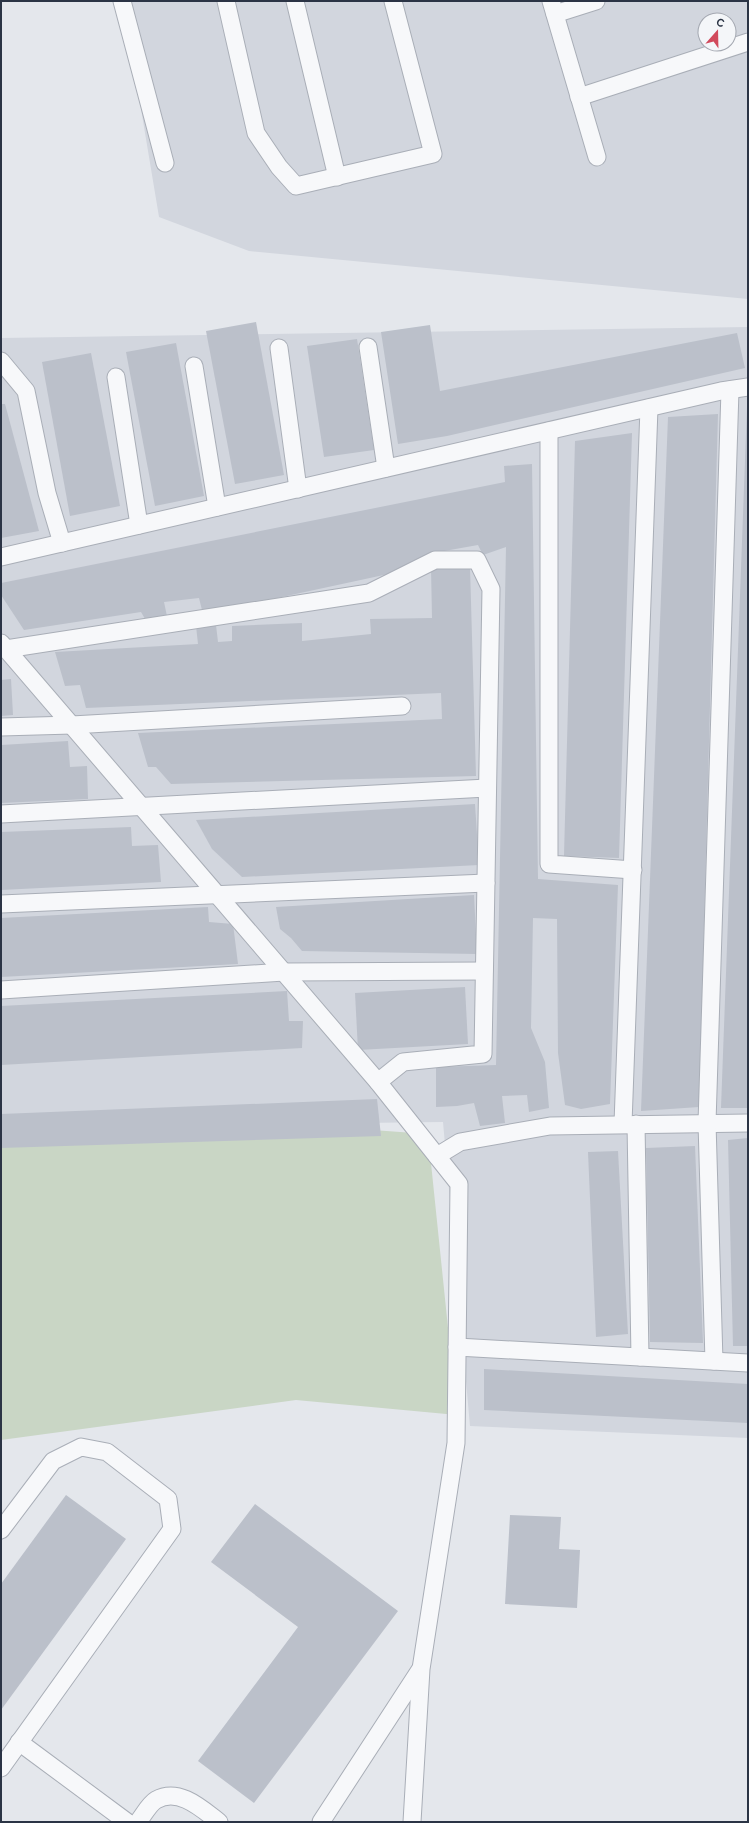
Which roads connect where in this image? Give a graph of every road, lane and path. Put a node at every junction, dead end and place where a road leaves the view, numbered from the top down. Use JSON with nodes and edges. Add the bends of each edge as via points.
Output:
{"nodes":[{"id":1,"x":122,"y":1,"type":"edge"},
{"id":2,"x":226,"y":1,"type":"edge"},
{"id":3,"x":295,"y":1,"type":"edge"},
{"id":4,"x":393,"y":1,"type":"edge"},
{"id":5,"x":596,"y":1,"type":"edge"},
{"id":6,"x":553,"y":7,"type":"edge"},
{"id":7,"x":748,"y":42,"type":"edge"},
{"id":8,"x":579,"y":96,"type":"junction"},
{"id":9,"x":597,"y":157,"type":"dead end"},
{"id":10,"x":165,"y":163,"type":"dead end"},
{"id":11,"x":337,"y":177,"type":"junction"},
{"id":12,"x":368,"y":346,"type":"dead end"},
{"id":13,"x":279,"y":348,"type":"dead end"},
{"id":14,"x":1,"y":361,"type":"edge"},
{"id":15,"x":194,"y":366,"type":"dead end"},
{"id":16,"x":116,"y":377,"type":"dead end"},
{"id":17,"x":748,"y":387,"type":"edge"},
{"id":18,"x":730,"y":390,"type":"junction"},
{"id":19,"x":649,"y":408,"type":"junction"},
{"id":20,"x":548,"y":431,"type":"junction"},
{"id":21,"x":386,"y":468,"type":"junction"},
{"id":22,"x":298,"y":488,"type":"junction"},
{"id":23,"x":217,"y":507,"type":"junction"},
{"id":24,"x":139,"y":525,"type":"junction"},
{"id":25,"x":62,"y":543,"type":"junction"},
{"id":26,"x":1,"y":557,"type":"edge"},
{"id":27,"x":4,"y":646,"type":"edge"},
{"id":28,"x":402,"y":706,"type":"dead end"},
{"id":29,"x":72,"y":725,"type":"junction"},
{"id":30,"x":1,"y":727,"type":"edge"},
{"id":31,"x":487,"y":788,"type":"junction"},
{"id":32,"x":141,"y":806,"type":"junction"},
{"id":33,"x":1,"y":814,"type":"edge"},
{"id":34,"x":633,"y":870,"type":"junction"},
{"id":35,"x":486,"y":883,"type":"junction"},
{"id":36,"x":217,"y":895,"type":"junction"},
{"id":37,"x":1,"y":904,"type":"edge"},
{"id":38,"x":484,"y":970,"type":"junction"},
{"id":39,"x":284,"y":972,"type":"junction"},
{"id":40,"x":1,"y":990,"type":"edge"},
{"id":41,"x":378,"y":1082,"type":"junction"},
{"id":42,"x":707,"y":1123,"type":"junction"},
{"id":43,"x":748,"y":1123,"type":"edge"},
{"id":44,"x":630,"y":1124,"type":"junction"},
{"id":45,"x":437,"y":1156,"type":"junction"},
{"id":46,"x":457,"y":1347,"type":"junction"},
{"id":47,"x":640,"y":1357,"type":"junction"},
{"id":48,"x":714,"y":1361,"type":"junction"},
{"id":49,"x":748,"y":1363,"type":"edge"},
{"id":50,"x":7,"y":1513,"type":"edge"},
{"id":51,"x":1,"y":1530,"type":"edge"},
{"id":52,"x":421,"y":1669,"type":"junction"},
{"id":53,"x":19,"y":1742,"type":"junction"},
{"id":54,"x":1,"y":1768,"type":"edge"},
{"id":55,"x":127,"y":1822,"type":"edge"},
{"id":56,"x":138,"y":1822,"type":"edge"},
{"id":57,"x":219,"y":1822,"type":"edge"},
{"id":58,"x":320,"y":1822,"type":"edge"},
{"id":59,"x":412,"y":1822,"type":"edge"}],
"edges":[{"from":1,"to":10,"type":"lane"},
{"from":2,"to":11,"type":"lane","via":[[256,133],[279,167],[296,186]]},
{"from":3,"to":11,"type":"lane"},
{"from":4,"to":11,"type":"lane","via":[[432,154]]},
{"from":5,"to":6,"type":"lane"},
{"from":6,"to":8,"type":"lane"},
{"from":7,"to":8,"type":"lane"},
{"from":8,"to":9,"type":"lane"},
{"from":12,"to":21,"type":"lane"},
{"from":13,"to":22,"type":"lane"},
{"from":14,"to":25,"type":"lane","via":[[26,391],[47,493]]},
{"from":15,"to":23,"type":"lane"},
{"from":16,"to":24,"type":"lane"},
{"from":17,"to":18,"type":"lane"},
{"from":18,"to":19,"type":"lane"},
{"from":18,"to":42,"type":"lane"},
{"from":19,"to":20,"type":"lane"},
{"from":19,"to":34,"type":"lane"},
{"from":20,"to":21,"type":"lane"},
{"from":20,"to":34,"type":"lane","via":[[549,864]]},
{"from":21,"to":22,"type":"lane"},
{"from":22,"to":23,"type":"lane"},
{"from":23,"to":24,"type":"lane"},
{"from":24,"to":25,"type":"lane"},
{"from":25,"to":26,"type":"lane"},
{"from":27,"to":29,"type":"lane"},
{"from":27,"to":31,"type":"lane","via":[[369,593],[435,560],[476,560],[491,589]]},
{"from":28,"to":29,"type":"lane"},
{"from":29,"to":30,"type":"lane"},
{"from":29,"to":32,"type":"lane"},
{"from":31,"to":32,"type":"lane"},
{"from":31,"to":35,"type":"lane"},
{"from":32,"to":33,"type":"lane"},
{"from":32,"to":36,"type":"lane"},
{"from":34,"to":44,"type":"lane"},
{"from":35,"to":36,"type":"lane"},
{"from":35,"to":38,"type":"lane"},
{"from":36,"to":37,"type":"lane"},
{"from":36,"to":39,"type":"lane"},
{"from":38,"to":39,"type":"lane"},
{"from":38,"to":41,"type":"lane","via":[[483,1054],[403,1062]]},
{"from":39,"to":40,"type":"lane"},
{"from":39,"to":41,"type":"lane"},
{"from":41,"to":45,"type":"lane"},
{"from":42,"to":43,"type":"lane"},
{"from":42,"to":44,"type":"lane"},
{"from":42,"to":48,"type":"lane"},
{"from":44,"to":45,"type":"lane","via":[[550,1126],[460,1142]]},
{"from":44,"to":47,"type":"lane"},
{"from":45,"to":46,"type":"lane","via":[[459,1184]]},
{"from":46,"to":47,"type":"lane"},
{"from":46,"to":52,"type":"lane","via":[[456,1443]]},
{"from":47,"to":48,"type":"lane"},
{"from":48,"to":49,"type":"lane"},
{"from":50,"to":51,"type":"lane"},
{"from":50,"to":53,"type":"lane","via":[[53,1461],[81,1447],[107,1452],[168,1499],[172,1529]]},
{"from":52,"to":58,"type":"lane"},
{"from":52,"to":59,"type":"lane"},
{"from":53,"to":54,"type":"lane"},
{"from":53,"to":55,"type":"lane"},
{"from":56,"to":57,"type":"lane","via":[[155,1800],[172,1796],[194,1803]]}]}
